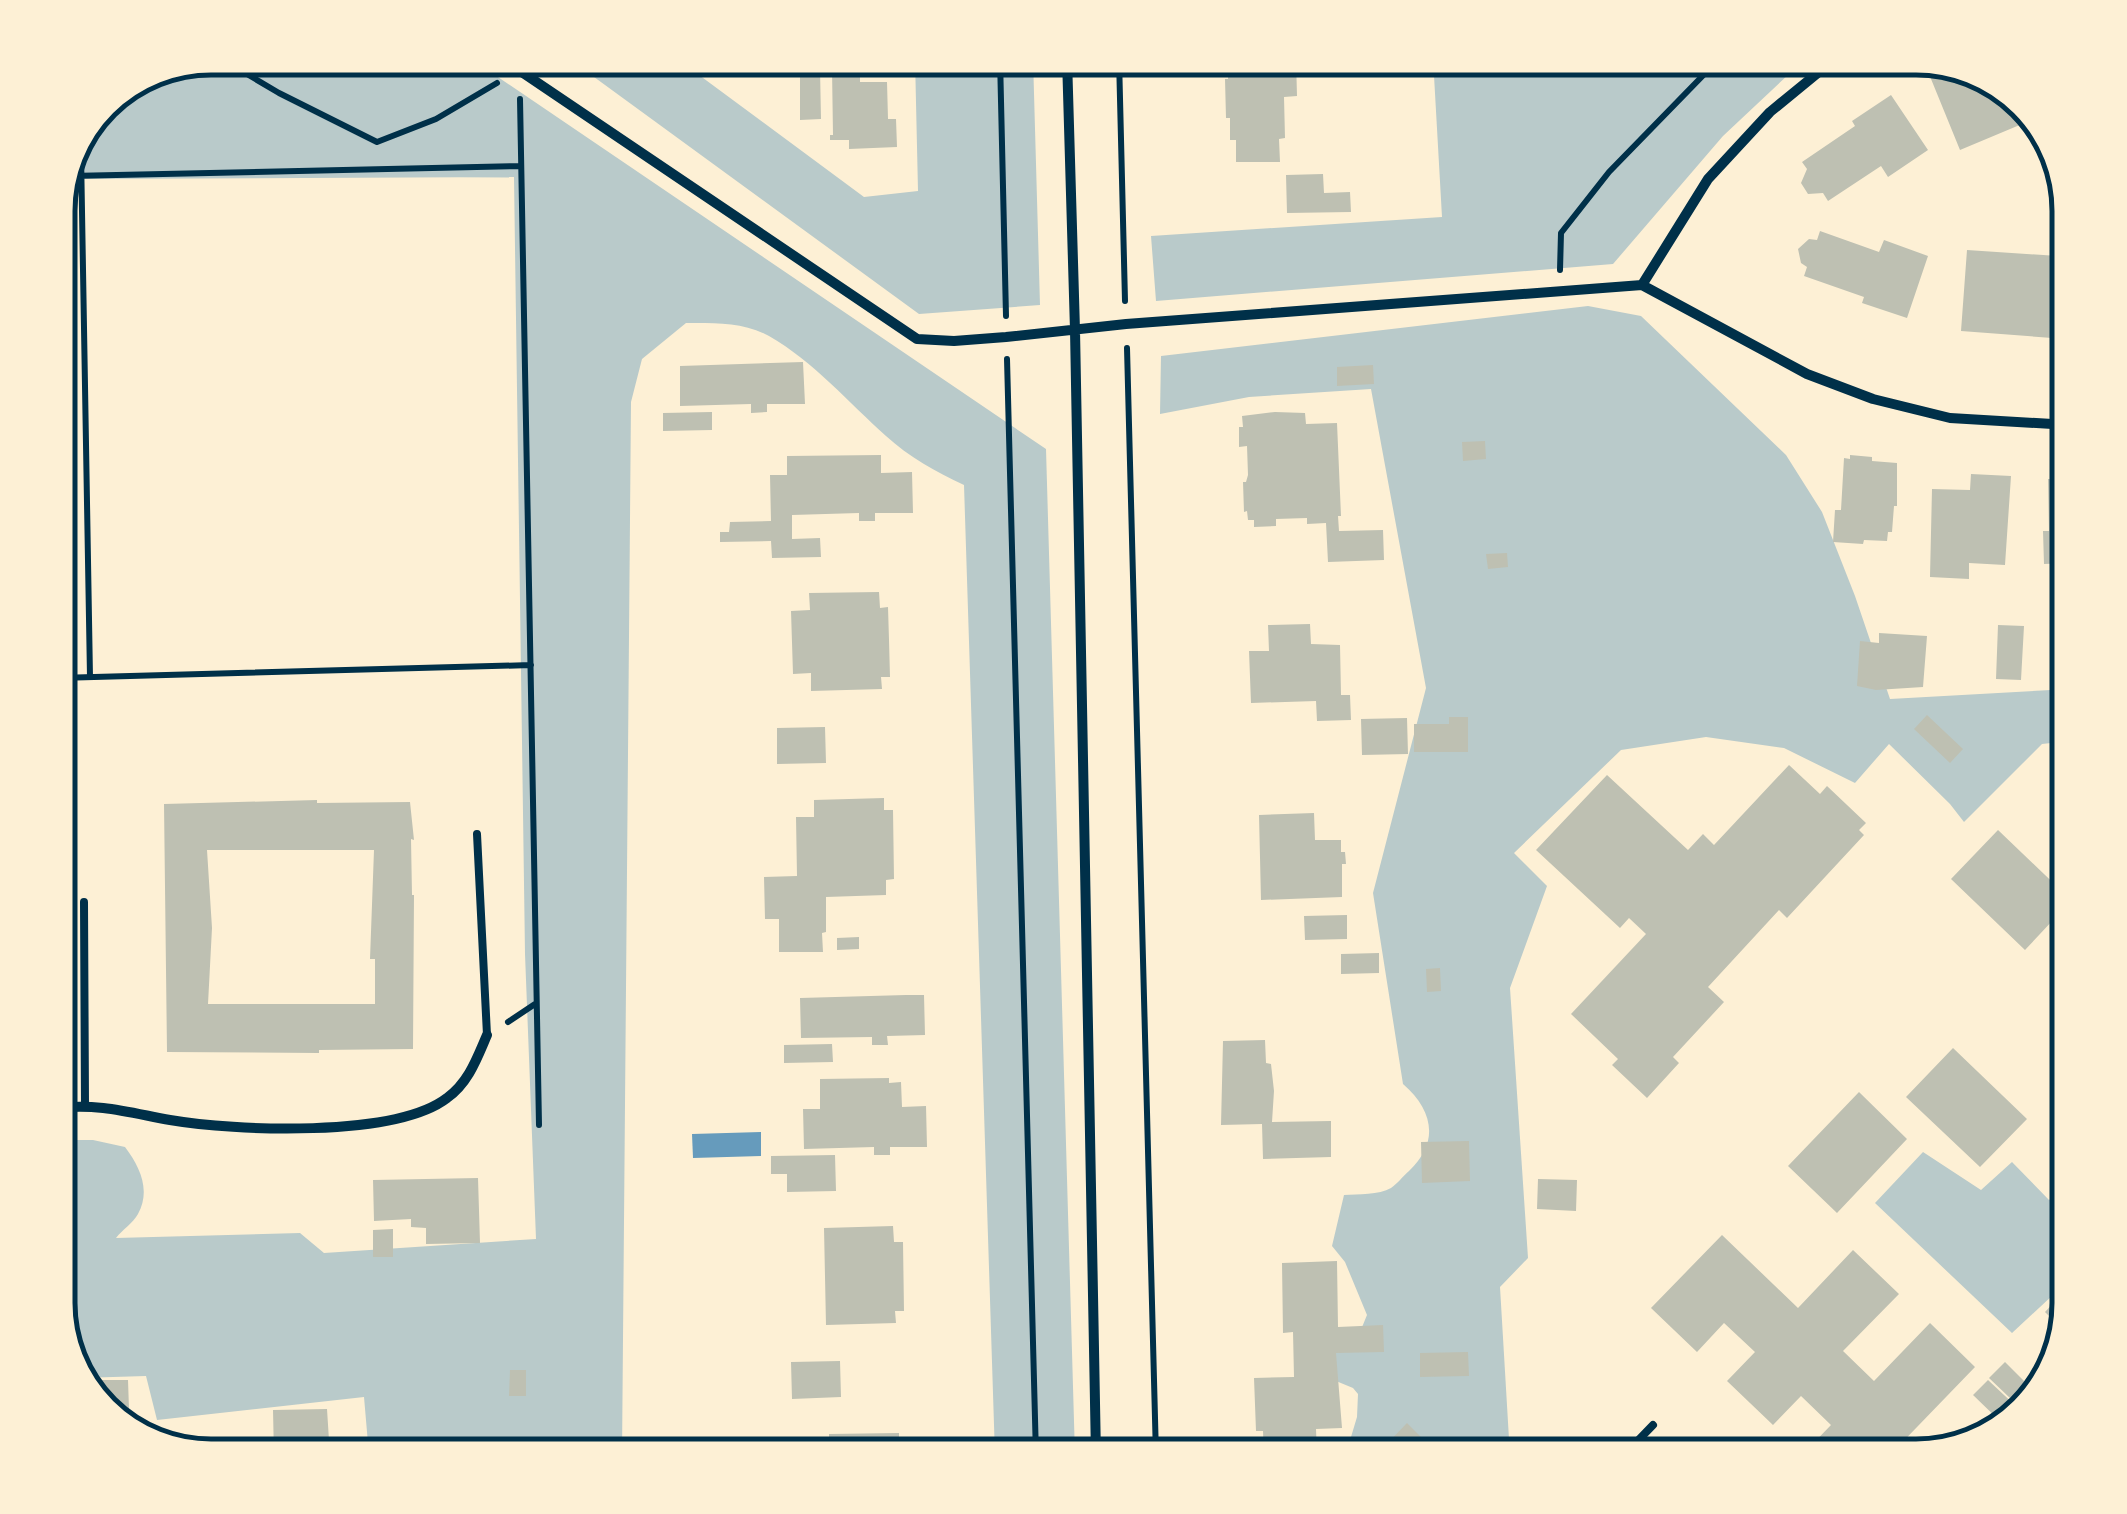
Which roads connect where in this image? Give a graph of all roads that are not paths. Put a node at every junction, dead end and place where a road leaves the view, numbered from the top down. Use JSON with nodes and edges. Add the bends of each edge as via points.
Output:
{"nodes":[{"id":1,"x":527,"y":75,"type":"edge"},
{"id":2,"x":1068,"y":75,"type":"edge"},
{"id":3,"x":1815,"y":75,"type":"edge"},
{"id":4,"x":1642,"y":285,"type":"junction"},
{"id":5,"x":1075,"y":330,"type":"junction"},
{"id":6,"x":2052,"y":424,"type":"edge"},
{"id":7,"x":477,"y":834,"type":"dead end"},
{"id":8,"x":84,"y":902,"type":"dead end"},
{"id":9,"x":487,"y":1035,"type":"joint"},
{"id":10,"x":86,"y":1104,"type":"junction"},
{"id":11,"x":75,"y":1106,"type":"edge"},
{"id":12,"x":1653,"y":1425,"type":"dead end"},
{"id":13,"x":1096,"y":1439,"type":"edge"},
{"id":14,"x":1640,"y":1439,"type":"edge"}],
"edges":[{"from":1,"to":5,"type":"street","via":[[916,339]]},
{"from":2,"to":5,"type":"street"},
{"from":3,"to":4,"type":"street","via":[[1708,179]]},
{"from":4,"to":5,"type":"street"},
{"from":4,"to":6,"type":"street","via":[[1807,374],[1873,399],[1950,418]]},
{"from":5,"to":13,"type":"street"},
{"from":7,"to":9,"type":"lane"},
{"from":8,"to":10,"type":"lane"},
{"from":9,"to":10,"type":"street","via":[[472,1072],[447,1099],[411,1116],[280,1129]]},
{"from":10,"to":11,"type":"street"},
{"from":12,"to":14,"type":"lane"}]}
